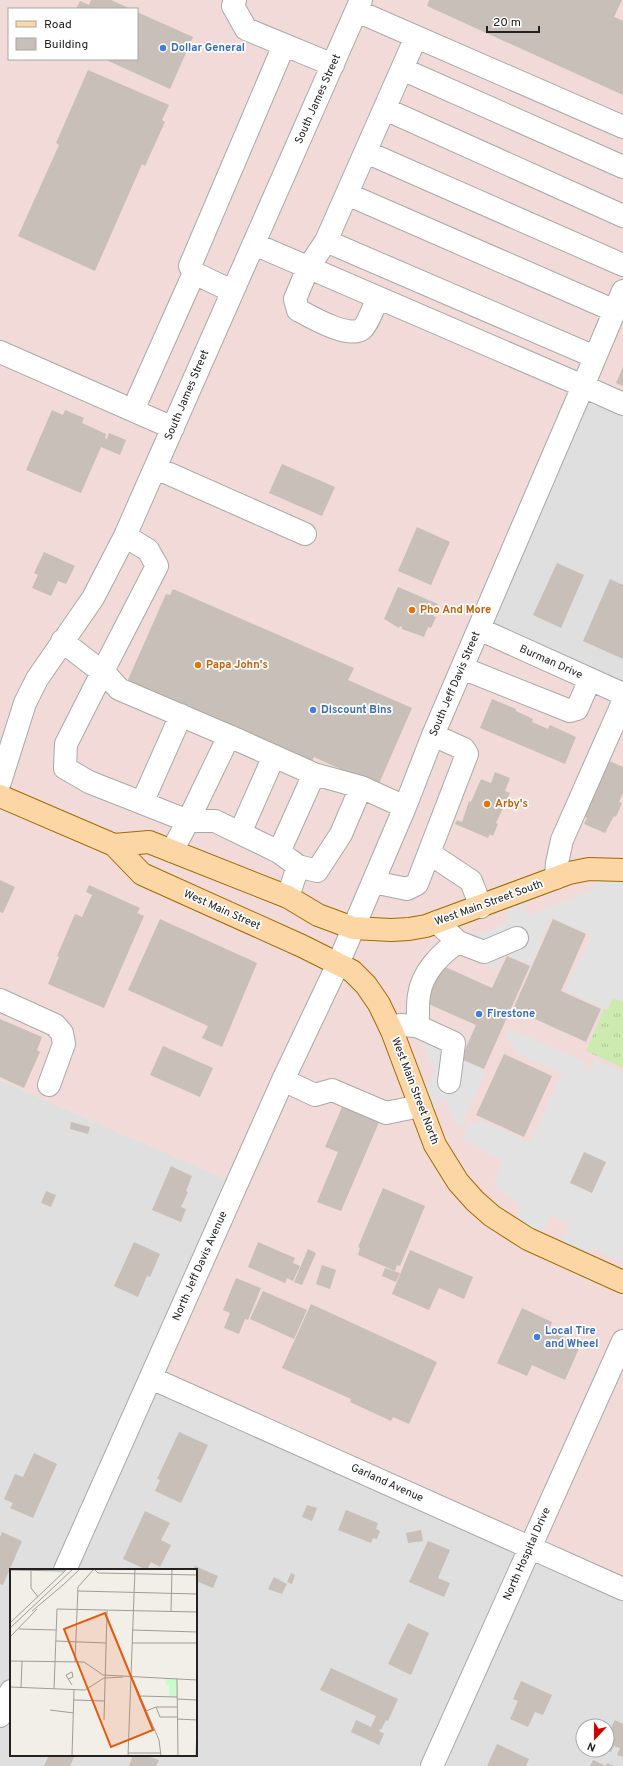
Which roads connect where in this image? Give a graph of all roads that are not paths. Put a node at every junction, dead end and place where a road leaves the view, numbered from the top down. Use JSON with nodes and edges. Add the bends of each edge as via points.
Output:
{"nodes":[{"id":1,"x":236,"y":0,"type":"edge"},
{"id":2,"x":359,"y":5,"type":"edge"},
{"id":3,"x":416,"y":37,"type":"junction"},
{"id":4,"x":284,"y":45,"type":"junction"},
{"id":5,"x":333,"y":65,"type":"junction"},
{"id":6,"x":402,"y":69,"type":"junction"},
{"id":7,"x":384,"y":109,"type":"junction"},
{"id":8,"x":623,"y":127,"type":"edge"},
{"id":9,"x":366,"y":152,"type":"junction"},
{"id":10,"x":623,"y":167,"type":"edge"},
{"id":11,"x":347,"y":194,"type":"junction"},
{"id":12,"x":623,"y":216,"type":"edge"},
{"id":13,"x":326,"y":241,"type":"junction"},
{"id":14,"x":254,"y":244,"type":"junction"},
{"id":15,"x":623,"y":265,"type":"edge"},
{"id":16,"x":308,"y":268,"type":"junction"},
{"id":17,"x":194,"y":273,"type":"junction"},
{"id":18,"x":232,"y":292,"type":"junction"},
{"id":19,"x":378,"y":298,"type":"junction"},
{"id":20,"x":619,"y":301,"type":"edge"},
{"id":21,"x":0,"y":352,"type":"edge"},
{"id":22,"x":595,"y":357,"type":"junction"},
{"id":23,"x":581,"y":391,"type":"junction"},
{"id":24,"x":623,"y":404,"type":"edge"},
{"id":25,"x":133,"y":410,"type":"junction"},
{"id":26,"x":174,"y":428,"type":"junction"},
{"id":27,"x":156,"y":468,"type":"junction"},
{"id":28,"x":305,"y":534,"type":"dead end"},
{"id":29,"x":125,"y":536,"type":"junction"},
{"id":30,"x":478,"y":630,"type":"junction"},
{"id":31,"x":62,"y":642,"type":"junction"},
{"id":32,"x":462,"y":668,"type":"junction"},
{"id":33,"x":103,"y":671,"type":"junction"},
{"id":34,"x":590,"y":679,"type":"junction"},
{"id":35,"x":623,"y":694,"type":"edge"},
{"id":36,"x":623,"y":702,"type":"edge"},
{"id":37,"x":181,"y":715,"type":"junction"},
{"id":38,"x":616,"y":732,"type":"edge"},
{"id":39,"x":433,"y":735,"type":"junction"},
{"id":40,"x":229,"y":736,"type":"junction"},
{"id":41,"x":274,"y":756,"type":"junction"},
{"id":42,"x":314,"y":774,"type":"junction"},
{"id":43,"x":0,"y":782,"type":"edge"},
{"id":44,"x":361,"y":787,"type":"junction"},
{"id":45,"x":0,"y":796,"type":"edge"},
{"id":46,"x":142,"y":803,"type":"junction"},
{"id":47,"x":405,"y":807,"type":"junction"},
{"id":48,"x":188,"y":821,"type":"junction"},
{"id":49,"x":240,"y":833,"type":"junction"},
{"id":50,"x":114,"y":845,"type":"junction"},
{"id":51,"x":172,"y":851,"type":"junction"},
{"id":52,"x":279,"y":852,"type":"junction"},
{"id":53,"x":429,"y":853,"type":"junction"},
{"id":54,"x":298,"y":866,"type":"junction"},
{"id":55,"x":623,"y":870,"type":"edge"},
{"id":56,"x":556,"y":878,"type":"junction"},
{"id":57,"x":373,"y":882,"type":"junction"},
{"id":58,"x":288,"y":896,"type":"junction"},
{"id":59,"x":481,"y":907,"type":"junction"},
{"id":60,"x":437,"y":922,"type":"junction"},
{"id":61,"x":353,"y":928,"type":"junction"},
{"id":62,"x":517,"y":938,"type":"dead end"},
{"id":63,"x":458,"y":942,"type":"junction"},
{"id":64,"x":338,"y":964,"type":"junction"},
{"id":65,"x":0,"y":1000,"type":"edge"},
{"id":66,"x":417,"y":1026,"type":"junction"},
{"id":67,"x":391,"y":1028,"type":"junction"},
{"id":68,"x":283,"y":1080,"type":"junction"},
{"id":69,"x":449,"y":1082,"type":"dead end"},
{"id":70,"x":49,"y":1085,"type":"dead end"},
{"id":71,"x":420,"y":1106,"type":"junction"},
{"id":72,"x":623,"y":1282,"type":"edge"},
{"id":73,"x":623,"y":1342,"type":"edge"},
{"id":74,"x":151,"y":1378,"type":"junction"},
{"id":75,"x":530,"y":1547,"type":"junction"},
{"id":76,"x":65,"y":1569,"type":"edge"},
{"id":77,"x":623,"y":1589,"type":"edge"},
{"id":78,"x":10,"y":1693,"type":"edge"},
{"id":79,"x":0,"y":1716,"type":"edge"},
{"id":80,"x":432,"y":1766,"type":"edge"}],
"edges":[{"from":1,"to":4,"type":"street","via":[[233,6],[246,29]]},
{"from":2,"to":3,"type":"street"},
{"from":2,"to":5,"type":"street","name":"South James Street"},
{"from":3,"to":6,"type":"street"},
{"from":3,"to":8,"type":"street"},
{"from":4,"to":5,"type":"street"},
{"from":4,"to":17,"type":"street","via":[[190,266]]},
{"from":5,"to":14,"type":"street","name":"South James Street"},
{"from":6,"to":7,"type":"street"},
{"from":6,"to":10,"type":"street"},
{"from":7,"to":9,"type":"street"},
{"from":7,"to":12,"type":"street"},
{"from":9,"to":11,"type":"street"},
{"from":9,"to":15,"type":"street"},
{"from":11,"to":13,"type":"street"},
{"from":11,"to":20,"type":"street"},
{"from":13,"to":16,"type":"street"},
{"from":13,"to":22,"type":"street"},
{"from":14,"to":16,"type":"street"},
{"from":14,"to":18,"type":"street","name":"South James Street"},
{"from":16,"to":19,"type":"street"},
{"from":16,"to":19,"type":"street","via":[[295,299],[298,310],[345,332],[356,332],[363,328]]},
{"from":17,"to":18,"type":"street"},
{"from":17,"to":25,"type":"street"},
{"from":18,"to":26,"type":"street","name":"South James Street"},
{"from":19,"to":23,"type":"street"},
{"from":20,"to":22,"type":"street","name":"South Jeff Davis Street"},
{"from":21,"to":25,"type":"street"},
{"from":22,"to":23,"type":"street","name":"South Jeff Davis Street"},
{"from":23,"to":24,"type":"street"},
{"from":23,"to":30,"type":"street","name":"South Jeff Davis Street"},
{"from":25,"to":26,"type":"street"},
{"from":26,"to":27,"type":"street","name":"South James Street"},
{"from":27,"to":28,"type":"street"},
{"from":27,"to":29,"type":"street","name":"South James Street"},
{"from":29,"to":31,"type":"street","name":"South James Street","via":[[93,598]]},
{"from":29,"to":33,"type":"street","via":[[148,550],[157,566]]},
{"from":30,"to":32,"type":"street","name":"South Jeff Davis Street"},
{"from":30,"to":34,"type":"street","name":"Burman Drive"},
{"from":31,"to":33,"type":"street"},
{"from":31,"to":43,"type":"street","name":"South James Street","via":[[37,679],[25,703]]},
{"from":32,"to":34,"type":"street","via":[[570,711],[577,709]]},
{"from":32,"to":39,"type":"street","name":"South Jeff Davis Street"},
{"from":33,"to":37,"type":"street","via":[[119,689]]},
{"from":33,"to":46,"type":"street","via":[[66,744],[65,768],[89,782]]},
{"from":34,"to":35,"type":"street","name":"Burman Drive"},
{"from":36,"to":38,"type":"street"},
{"from":37,"to":40,"type":"street"},
{"from":37,"to":46,"type":"street"},
{"from":38,"to":56,"type":"street","via":[[562,840]]},
{"from":39,"to":47,"type":"street","name":"South Jeff Davis Street"},
{"from":39,"to":53,"type":"street","via":[[464,749],[467,754]]},
{"from":40,"to":41,"type":"street"},
{"from":40,"to":48,"type":"street"},
{"from":41,"to":42,"type":"street"},
{"from":41,"to":49,"type":"street"},
{"from":42,"to":44,"type":"street"},
{"from":42,"to":52,"type":"street"},
{"from":44,"to":47,"type":"street"},
{"from":44,"to":54,"type":"street","via":[[341,834],[318,871]]},
{"from":45,"to":50,"type":"main road","name":"West Main Street"},
{"from":46,"to":48,"type":"street"},
{"from":47,"to":57,"type":"street","name":"South Jeff Davis Street"},
{"from":48,"to":49,"type":"street","via":[[215,821]]},
{"from":48,"to":51,"type":"street"},
{"from":49,"to":52,"type":"street"},
{"from":50,"to":51,"type":"main road","name":"West Main Street","via":[[149,842]]},
{"from":50,"to":64,"type":"main road","name":"West Main Street","via":[[142,874]]},
{"from":51,"to":58,"type":"main road","name":"West Main Street"},
{"from":52,"to":54,"type":"street"},
{"from":53,"to":57,"type":"street","via":[[417,884],[407,889]]},
{"from":53,"to":59,"type":"street","via":[[471,881]]},
{"from":54,"to":58,"type":"street"},
{"from":55,"to":56,"type":"main road","name":"West Main Street South","via":[[589,869]]},
{"from":56,"to":59,"type":"main road","name":"West Main Street South"},
{"from":57,"to":61,"type":"street","name":"South Jeff Davis Street"},
{"from":58,"to":61,"type":"main road","name":"West Main Street","via":[[318,914]]},
{"from":59,"to":60,"type":"main road","name":"West Main Street South"},
{"from":60,"to":61,"type":"main road","name":"West Main Street South","via":[[409,929]]},
{"from":60,"to":63,"type":"street"},
{"from":61,"to":64,"type":"street","name":"South Jeff Davis Street"},
{"from":62,"to":63,"type":"street","via":[[484,952]]},
{"from":63,"to":66,"type":"street","via":[[441,956],[423,981],[419,993]]},
{"from":64,"to":67,"type":"main road","name":"West Main Street North","via":[[352,971],[366,985]]},
{"from":64,"to":68,"type":"street","name":"North Jeff Davis Avenue"},
{"from":65,"to":70,"type":"street","via":[[54,1025],[62,1033],[64,1044]]},
{"from":66,"to":67,"type":"street","via":[[400,1025]]},
{"from":66,"to":69,"type":"street","via":[[454,1043]]},
{"from":67,"to":71,"type":"main road","name":"West Main Street North"},
{"from":68,"to":71,"type":"street","via":[[315,1095],[332,1090],[386,1114]]},
{"from":68,"to":74,"type":"street","name":"North Jeff Davis Avenue"},
{"from":71,"to":72,"type":"main road","name":"West Main Street North","via":[[435,1145],[458,1182],[481,1206],[528,1239]]},
{"from":73,"to":75,"type":"street","name":"North Hospital Drive"},
{"from":74,"to":75,"type":"street","name":"Garland Avenue"},
{"from":74,"to":76,"type":"street","name":"North Jeff Davis Avenue"},
{"from":75,"to":77,"type":"street","name":"Garland Avenue"},
{"from":75,"to":80,"type":"street","name":"North Hospital Drive"},
{"from":78,"to":79,"type":"street"}]}
